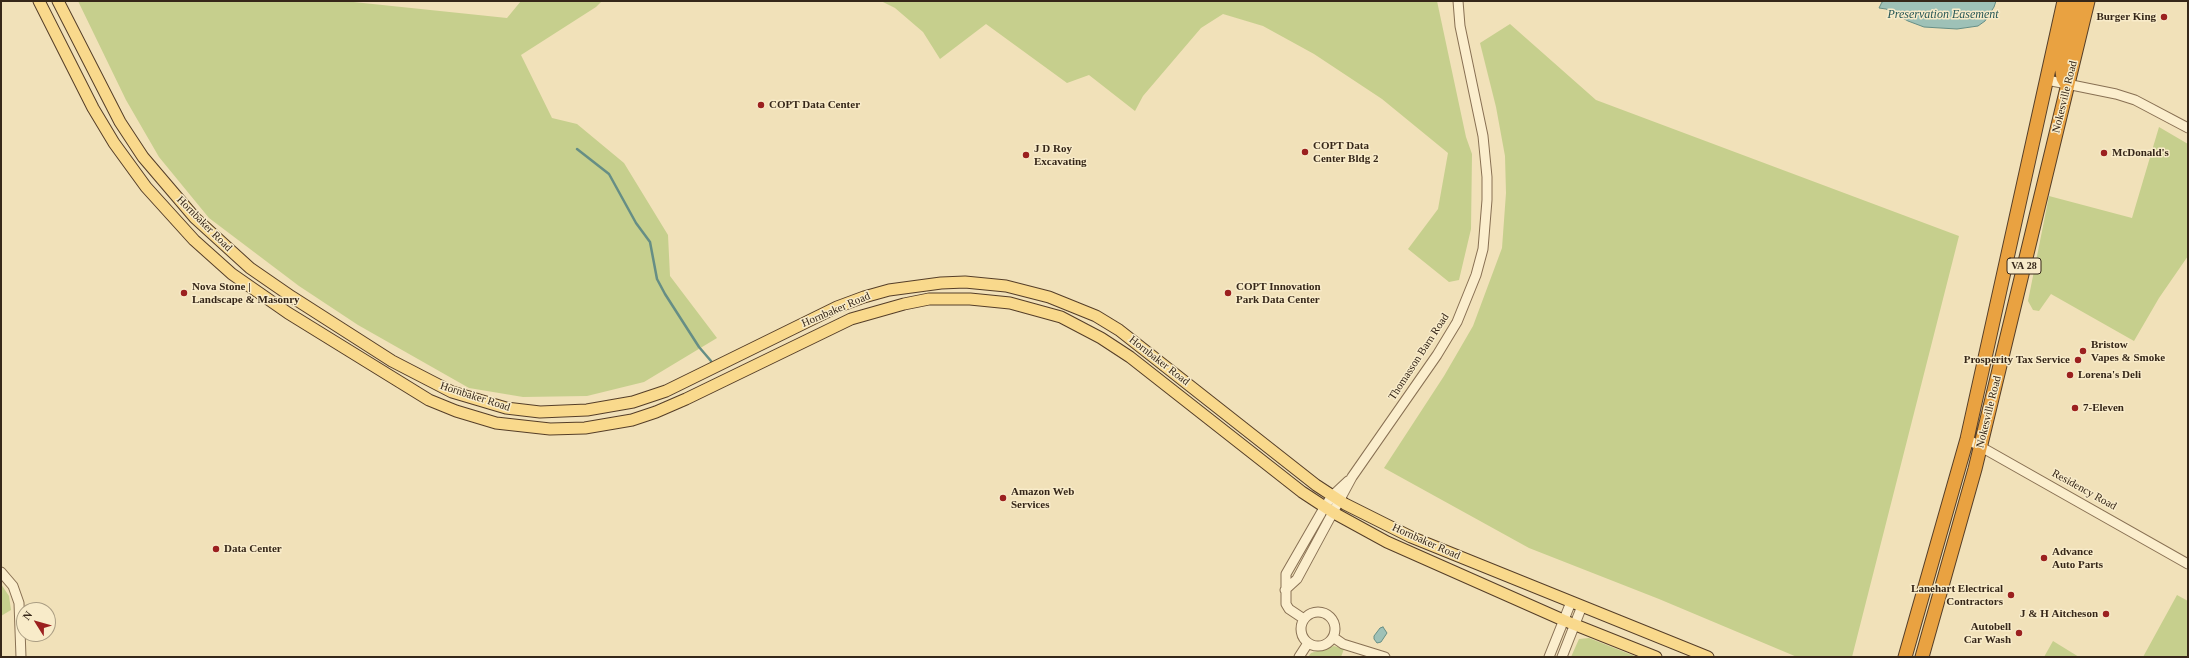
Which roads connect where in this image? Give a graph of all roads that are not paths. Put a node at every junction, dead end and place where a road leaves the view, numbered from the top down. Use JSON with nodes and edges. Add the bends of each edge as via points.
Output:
{"nodes":[{"id":1,"x":39,"y":1,"type":"edge"},
{"id":2,"x":58,"y":1,"type":"edge"},
{"id":3,"x":1458,"y":1,"type":"edge"},
{"id":4,"x":2064,"y":1,"type":"edge"},
{"id":5,"x":2076,"y":1,"type":"edge"},
{"id":6,"x":2087,"y":5,"type":"edge"},
{"id":7,"x":2047,"y":80,"type":"junction"},
{"id":8,"x":2068,"y":85,"type":"junction"},
{"id":9,"x":2188,"y":128,"type":"edge"},
{"id":10,"x":790,"y":329,"type":"junction"},
{"id":11,"x":798,"y":346,"type":"junction"},
{"id":12,"x":1967,"y":439,"type":"junction"},
{"id":13,"x":1980,"y":446,"type":"junction"},
{"id":14,"x":1336,"y":499,"type":"junction"},
{"id":15,"x":1324,"y":508,"type":"junction"},
{"id":16,"x":1334,"y":513,"type":"junction"},
{"id":17,"x":2188,"y":564,"type":"edge"},
{"id":18,"x":1,"y":572,"type":"edge"},
{"id":19,"x":1285,"y":590,"type":"junction"},
{"id":20,"x":1571,"y":602,"type":"junction"},
{"id":21,"x":1582,"y":606,"type":"junction"},
{"id":22,"x":1304,"y":619,"type":"junction"},
{"id":23,"x":1564,"y":620,"type":"junction"},
{"id":24,"x":1575,"y":625,"type":"junction"},
{"id":25,"x":1333,"y":637,"type":"junction"},
{"id":26,"x":1308,"y":643,"type":"junction"},
{"id":27,"x":21,"y":657,"type":"edge"},
{"id":28,"x":1299,"y":657,"type":"edge"},
{"id":29,"x":1385,"y":657,"type":"edge"},
{"id":30,"x":1548,"y":657,"type":"edge"},
{"id":31,"x":1562,"y":657,"type":"edge"},
{"id":32,"x":1656,"y":657,"type":"edge"},
{"id":33,"x":1708,"y":657,"type":"edge"},
{"id":34,"x":1905,"y":657,"type":"edge"},
{"id":35,"x":1922,"y":657,"type":"edge"}],
"edges":[{"from":1,"to":11,"type":"main road","name":"Hornbaker Road","via":[[93,108],[114,143],[146,187],[194,240],[256,292],[429,400],[456,412],[496,423],[543,429],[585,428],[632,420],[656,412]]},
{"from":2,"to":10,"type":"main road","name":"Hornbaker Road","via":[[120,122],[143,156],[195,218],[250,268],[292,297],[392,361],[452,392],[506,408],[540,412],[587,410],[633,402],[666,391]]},
{"from":3,"to":14,"type":"street","name":"Thomasson Barn Road","via":[[1460,26],[1483,136],[1487,200],[1483,249],[1476,275],[1457,322],[1413,391]]},
{"from":4,"to":7,"type":"highway","name":"Nokesville Road","number":"VA 28"},
{"from":5,"to":8,"type":"highway","via":[[2061,65],[2063,78]]},
{"from":6,"to":8,"type":"highway","name":"Nokesville Road","number":"VA 28"},
{"from":7,"to":8,"type":"street"},
{"from":7,"to":12,"type":"highway","name":"Nokesville Road","number":"VA 28"},
{"from":8,"to":9,"type":"street","via":[[2135,100]]},
{"from":8,"to":13,"type":"highway","name":"Nokesville Road","number":"VA 28"},
{"from":10,"to":11,"type":"main road"},
{"from":10,"to":14,"type":"main road","name":"Hornbaker Road","via":[[864,297],[925,284],[982,283],[1049,296],[1096,316],[1120,330]]},
{"from":11,"to":15,"type":"main road","name":"Hornbaker Road","via":[[851,319],[904,304],[929,300],[988,300],[1019,305],[1061,317],[1130,357]]},
{"from":12,"to":13,"type":"street","name":"Residency Road"},
{"from":12,"to":34,"type":"highway","name":"Nokesville Road","number":"VA 28"},
{"from":13,"to":17,"type":"street","name":"Residency Road"},
{"from":13,"to":35,"type":"highway","name":"Nokesville Road","number":"VA 28"},
{"from":14,"to":15,"type":"street","name":"Thomasson Barn Road"},
{"from":14,"to":16,"type":"street","name":"Thomasson Barn Road"},
{"from":14,"to":20,"type":"main road","name":"Hornbaker Road","via":[[1411,537]]},
{"from":15,"to":16,"type":"main road","name":"Hornbaker Road"},
{"from":15,"to":19,"type":"street","name":"Thomasson Barn Road","via":[[1286,574]]},
{"from":16,"to":19,"type":"street","name":"Thomasson Barn Road","via":[[1298,578]]},
{"from":16,"to":23,"type":"main road","name":"Hornbaker Road","via":[[1387,542]]},
{"from":18,"to":27,"type":"street","via":[[12,586],[19,603]]},
{"from":19,"to":22,"type":"street","via":[[1289,609]]},
{"from":20,"to":21,"type":"main road","name":"Hornbaker Road"},
{"from":20,"to":23,"type":"street"},
{"from":21,"to":24,"type":"street"},
{"from":21,"to":33,"type":"main road","name":"Hornbaker Road"},
{"from":22,"to":25,"type":"street","via":[[1313,613],[1327,615],[1334,624]]},
{"from":22,"to":26,"type":"street","via":[[1301,629]]},
{"from":23,"to":24,"type":"main road","name":"Hornbaker Road"},
{"from":23,"to":30,"type":"street"},
{"from":24,"to":31,"type":"street"},
{"from":24,"to":32,"type":"main road","name":"Hornbaker Road"},
{"from":25,"to":26,"type":"street","via":[[1323,646]]},
{"from":25,"to":29,"type":"street","via":[[1343,644]]},
{"from":26,"to":28,"type":"street"}]}
